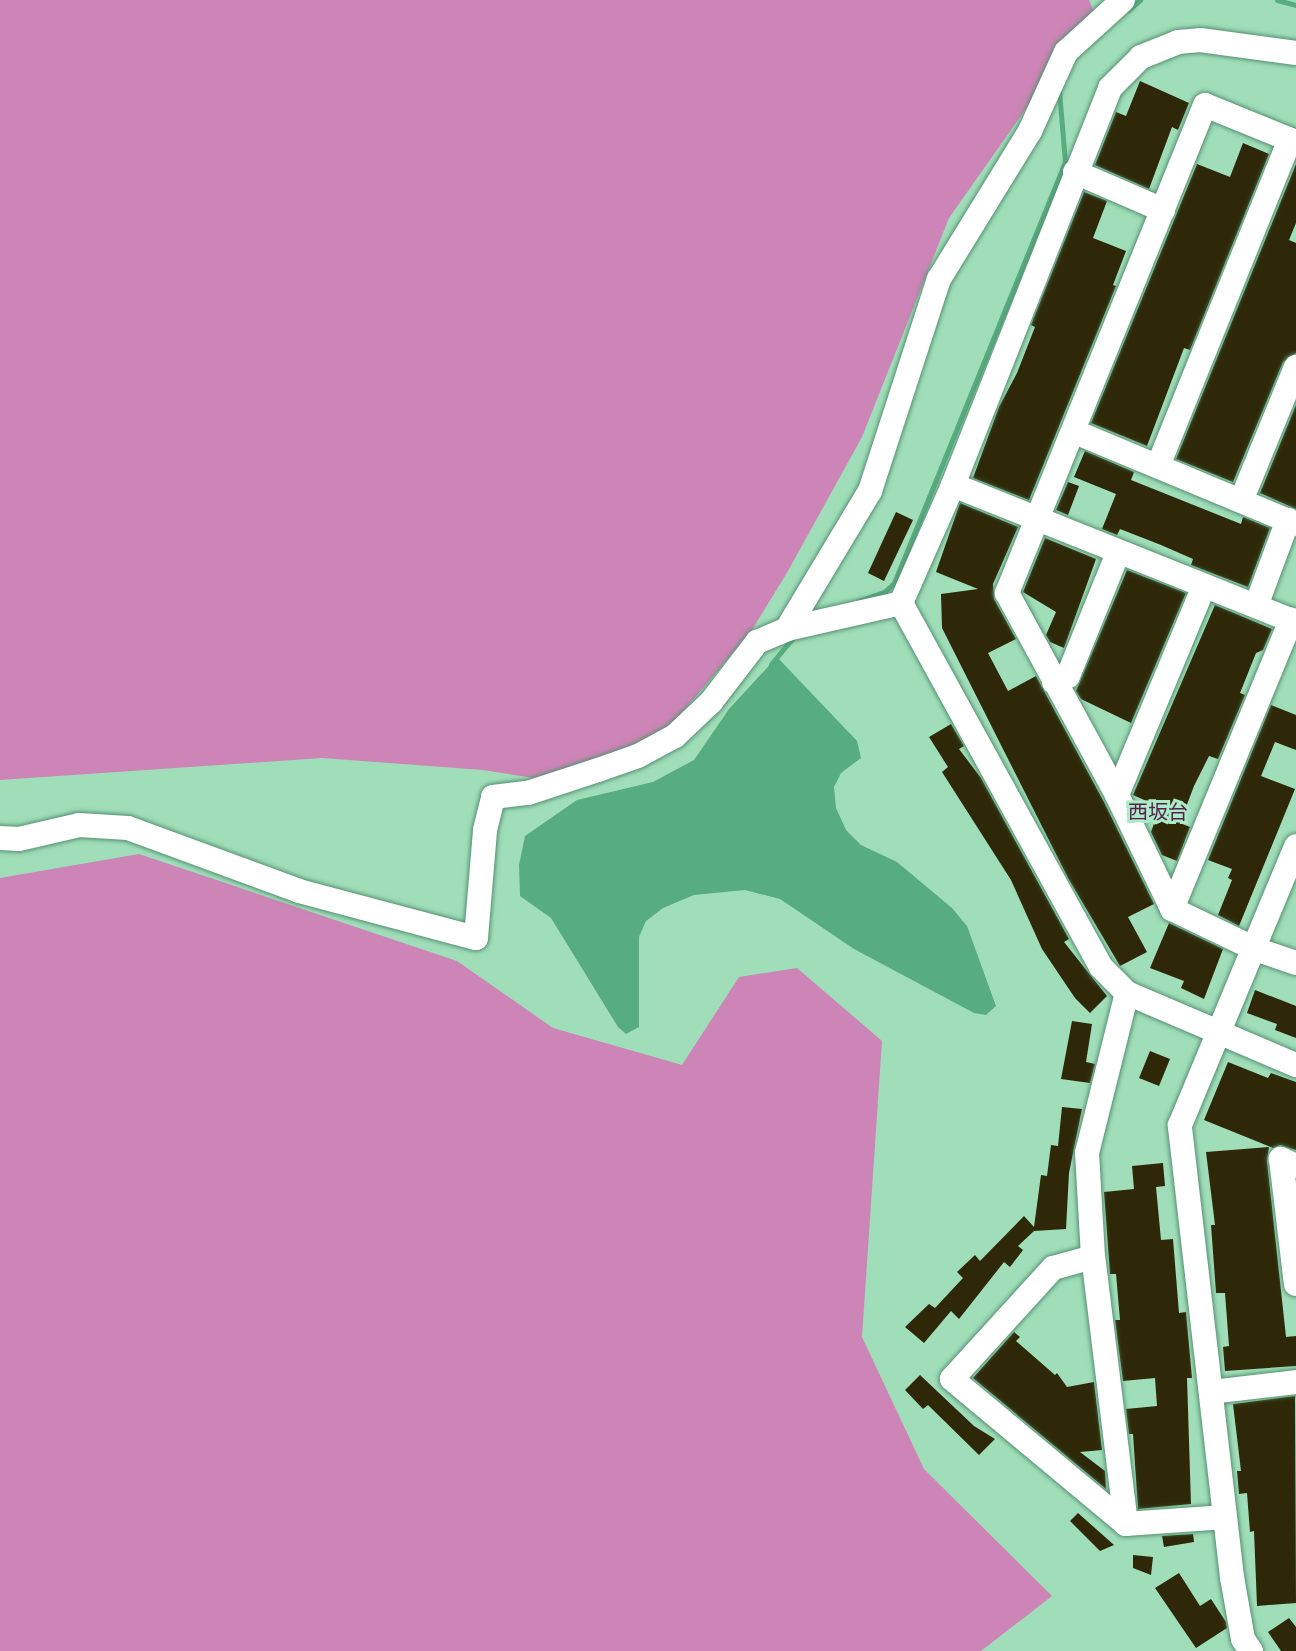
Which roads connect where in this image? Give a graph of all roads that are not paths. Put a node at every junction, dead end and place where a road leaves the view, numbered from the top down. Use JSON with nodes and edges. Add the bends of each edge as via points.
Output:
{"nodes":[{"id":1,"x":1123,"y":0,"type":"edge"},
{"id":2,"x":1296,"y":53,"type":"edge"},
{"id":3,"x":1293,"y":141,"type":"edge"},
{"id":4,"x":1074,"y":172,"type":"junction"},
{"id":5,"x":1163,"y":210,"type":"junction"},
{"id":6,"x":1296,"y":367,"type":"edge"},
{"id":7,"x":1075,"y":432,"type":"junction"},
{"id":8,"x":1158,"y":466,"type":"junction"},
{"id":9,"x":953,"y":485,"type":"junction"},
{"id":10,"x":1241,"y":501,"type":"junction"},
{"id":11,"x":1035,"y":520,"type":"junction"},
{"id":12,"x":1292,"y":522,"type":"edge"},
{"id":13,"x":1118,"y":553,"type":"junction"},
{"id":14,"x":1204,"y":586,"type":"junction"},
{"id":15,"x":901,"y":603,"type":"junction"},
{"id":16,"x":1256,"y":606,"type":"junction"},
{"id":17,"x":1294,"y":621,"type":"edge"},
{"id":18,"x":787,"y":629,"type":"junction"},
{"id":19,"x":1054,"y":682,"type":"junction"},
{"id":20,"x":1117,"y":795,"type":"junction"},
{"id":21,"x":0,"y":838,"type":"edge"},
{"id":22,"x":1296,"y":846,"type":"edge"},
{"id":23,"x":1172,"y":909,"type":"junction"},
{"id":24,"x":1255,"y":949,"type":"junction"},
{"id":25,"x":1296,"y":963,"type":"edge"},
{"id":26,"x":1127,"y":993,"type":"junction"},
{"id":27,"x":1217,"y":1033,"type":"junction"},
{"id":28,"x":1296,"y":1065,"type":"edge"},
{"id":29,"x":1296,"y":1166,"type":"edge"},
{"id":30,"x":1093,"y":1257,"type":"junction"},
{"id":31,"x":1296,"y":1284,"type":"edge"},
{"id":32,"x":1296,"y":1382,"type":"edge"},
{"id":33,"x":1211,"y":1392,"type":"junction"},
{"id":34,"x":1225,"y":1517,"type":"junction"},
{"id":35,"x":1126,"y":1524,"type":"junction"},
{"id":36,"x":1251,"y":1651,"type":"edge"}],
"edges":[{"from":1,"to":18,"type":"street","via":[[1066,52],[1030,132],[939,279],[870,491]]},
{"from":2,"to":4,"type":"street","via":[[1200,40],[1178,42],[1141,57],[1110,88]]},
{"from":3,"to":5,"type":"street","via":[[1205,105]]},
{"from":3,"to":8,"type":"street"},
{"from":4,"to":5,"type":"street"},
{"from":4,"to":9,"type":"street"},
{"from":5,"to":7,"type":"street"},
{"from":6,"to":10,"type":"street"},
{"from":7,"to":8,"type":"street"},
{"from":7,"to":11,"type":"street"},
{"from":8,"to":10,"type":"street"},
{"from":9,"to":11,"type":"street"},
{"from":9,"to":15,"type":"street"},
{"from":10,"to":12,"type":"street"},
{"from":11,"to":13,"type":"street"},
{"from":11,"to":19,"type":"street","via":[[1007,593]]},
{"from":12,"to":16,"type":"street"},
{"from":13,"to":14,"type":"street"},
{"from":13,"to":19,"type":"street","via":[[1068,676]]},
{"from":14,"to":16,"type":"street"},
{"from":14,"to":20,"type":"street"},
{"from":15,"to":18,"type":"street"},
{"from":15,"to":26,"type":"street","via":[[1101,967]]},
{"from":16,"to":17,"type":"street"},
{"from":17,"to":23,"type":"street"},
{"from":18,"to":21,"type":"street","via":[[758,642],[711,702],[675,736],[638,756],[598,770],[528,793],[493,797],[485,830],[476,938],[299,891],[128,828],[79,825],[19,838]]},
{"from":19,"to":20,"type":"street"},
{"from":20,"to":23,"type":"street"},
{"from":22,"to":24,"type":"street"},
{"from":23,"to":24,"type":"street"},
{"from":24,"to":25,"type":"street"},
{"from":24,"to":27,"type":"street"},
{"from":26,"to":27,"type":"street"},
{"from":26,"to":30,"type":"street","via":[[1087,1153]]},
{"from":27,"to":28,"type":"street"},
{"from":27,"to":33,"type":"street","via":[[1180,1125]]},
{"from":29,"to":31,"type":"street","via":[[1281,1159]]},
{"from":30,"to":35,"type":"street"},
{"from":30,"to":35,"type":"street","via":[[1053,1268],[952,1379]]},
{"from":32,"to":33,"type":"street"},
{"from":33,"to":34,"type":"street"},
{"from":34,"to":35,"type":"street"},
{"from":34,"to":36,"type":"street","via":[[1243,1639]]}]}
